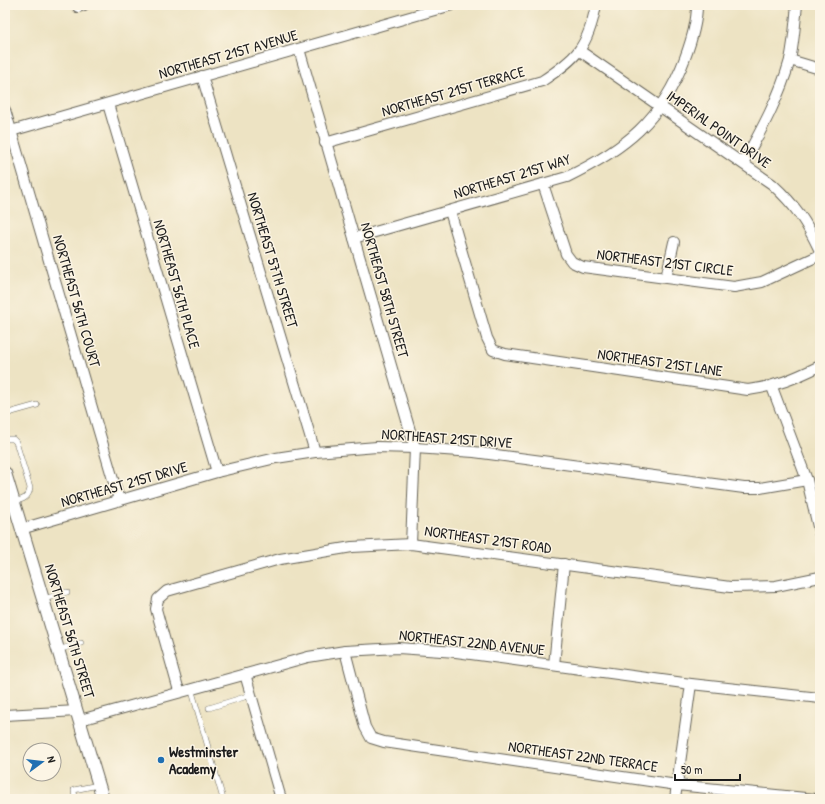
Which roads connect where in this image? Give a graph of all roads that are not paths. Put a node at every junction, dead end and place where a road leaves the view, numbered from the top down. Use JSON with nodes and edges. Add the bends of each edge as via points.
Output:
{"nodes":[{"id":1,"x":452,"y":5,"type":"edge"},
{"id":2,"x":596,"y":5,"type":"edge"},
{"id":3,"x":697,"y":5,"type":"edge"},
{"id":4,"x":797,"y":5,"type":"edge"},
{"id":5,"x":299,"y":49,"type":"junction"},
{"id":6,"x":580,"y":51,"type":"junction"},
{"id":7,"x":790,"y":60,"type":"junction"},
{"id":8,"x":820,"y":69,"type":"edge"},
{"id":9,"x":202,"y":76,"type":"junction"},
{"id":10,"x":108,"y":104,"type":"junction"},
{"id":11,"x":660,"y":107,"type":"junction"},
{"id":12,"x":5,"y":110,"type":"edge"},
{"id":13,"x":11,"y":131,"type":"junction"},
{"id":14,"x":326,"y":143,"type":"junction"},
{"id":15,"x":743,"y":163,"type":"junction"},
{"id":16,"x":543,"y":184,"type":"junction"},
{"id":17,"x":450,"y":211,"type":"junction"},
{"id":18,"x":354,"y":238,"type":"junction"},
{"id":19,"x":674,"y":242,"type":"dead end"},
{"id":20,"x":820,"y":251,"type":"edge"},
{"id":21,"x":820,"y":255,"type":"edge"},
{"id":22,"x":666,"y":278,"type":"junction"},
{"id":23,"x":820,"y":366,"type":"edge"},
{"id":24,"x":772,"y":387,"type":"junction"},
{"id":25,"x":37,"y":405,"type":"dead end"},
{"id":26,"x":5,"y":414,"type":"edge"},
{"id":27,"x":5,"y":439,"type":"edge"},
{"id":28,"x":415,"y":448,"type":"junction"},
{"id":29,"x":315,"y":452,"type":"junction"},
{"id":30,"x":217,"y":472,"type":"junction"},
{"id":31,"x":5,"y":473,"type":"edge"},
{"id":32,"x":807,"y":480,"type":"junction"},
{"id":33,"x":119,"y":500,"type":"junction"},
{"id":34,"x":14,"y":502,"type":"junction"},
{"id":35,"x":21,"y":529,"type":"junction"},
{"id":36,"x":820,"y":535,"type":"edge"},
{"id":37,"x":411,"y":544,"type":"junction"},
{"id":38,"x":564,"y":564,"type":"junction"},
{"id":39,"x":820,"y":577,"type":"edge"},
{"id":40,"x":67,"y":592,"type":"dead end"},
{"id":41,"x":43,"y":599,"type":"junction"},
{"id":42,"x":82,"y":643,"type":"dead end"},
{"id":43,"x":58,"y":650,"type":"junction"},
{"id":44,"x":344,"y":651,"type":"junction"},
{"id":45,"x":554,"y":665,"type":"junction"},
{"id":46,"x":245,"y":674,"type":"junction"},
{"id":47,"x":691,"y":684,"type":"junction"},
{"id":48,"x":191,"y":688,"type":"junction"},
{"id":49,"x":179,"y":692,"type":"junction"},
{"id":50,"x":251,"y":695,"type":"junction"},
{"id":51,"x":820,"y":698,"type":"edge"},
{"id":52,"x":209,"y":708,"type":"dead end"},
{"id":53,"x":5,"y":715,"type":"edge"},
{"id":54,"x":79,"y":716,"type":"junction"},
{"id":55,"x":99,"y":785,"type":"junction"},
{"id":56,"x":677,"y":785,"type":"junction"},
{"id":57,"x":75,"y":799,"type":"edge"},
{"id":58,"x":103,"y":799,"type":"edge"},
{"id":59,"x":223,"y":799,"type":"edge"},
{"id":60,"x":281,"y":799,"type":"edge"},
{"id":61,"x":675,"y":799,"type":"edge"},
{"id":62,"x":815,"y":799,"type":"edge"}],
"edges":[{"from":1,"to":5,"type":"street","name":"NORTHEAST 21ST AVENUE"},
{"from":2,"to":6,"type":"street","via":[[592,23]]},
{"from":3,"to":11,"type":"street","name":"NORTHEAST 21ST WAY","via":[[691,42],[680,73]]},
{"from":4,"to":7,"type":"street"},
{"from":5,"to":9,"type":"street","name":"NORTHEAST 21ST AVENUE"},
{"from":5,"to":14,"type":"street","name":"NORTHEAST 58TH STREET"},
{"from":6,"to":11,"type":"street","name":"IMPERIAL POINT DRIVE"},
{"from":6,"to":14,"type":"street","name":"NORTHEAST 21ST TERRACE","via":[[562,68],[542,81]]},
{"from":7,"to":8,"type":"street"},
{"from":7,"to":15,"type":"street","via":[[769,114]]},
{"from":9,"to":10,"type":"street","name":"NORTHEAST 21ST AVENUE"},
{"from":9,"to":29,"type":"street","name":"NORTHEAST 57TH STREET"},
{"from":10,"to":13,"type":"street","name":"NORTHEAST 21ST AVENUE"},
{"from":10,"to":30,"type":"street","name":"NORTHEAST 56TH PLACE"},
{"from":11,"to":15,"type":"street","name":"IMPERIAL POINT DRIVE"},
{"from":11,"to":16,"type":"street","name":"NORTHEAST 21ST WAY","via":[[621,147],[567,177]]},
{"from":12,"to":13,"type":"street","name":"NORTHEAST 56TH COURT"},
{"from":13,"to":33,"type":"street","name":"NORTHEAST 56TH COURT"},
{"from":14,"to":18,"type":"street","name":"NORTHEAST 58TH STREET"},
{"from":15,"to":20,"type":"street","name":"IMPERIAL POINT DRIVE","via":[[790,200],[803,216]]},
{"from":16,"to":17,"type":"street","name":"NORTHEAST 21ST WAY"},
{"from":16,"to":22,"type":"street","name":"NORTHEAST 21ST CIRCLE","via":[[566,254],[572,262],[583,267]]},
{"from":17,"to":18,"type":"street","name":"NORTHEAST 21ST WAY"},
{"from":17,"to":24,"type":"street","name":"NORTHEAST 21ST LANE","via":[[487,338],[493,350],[505,354],[748,390]]},
{"from":18,"to":28,"type":"street","name":"NORTHEAST 58TH STREET"},
{"from":19,"to":22,"type":"street"},
{"from":21,"to":22,"type":"street","name":"NORTHEAST 21ST CIRCLE","via":[[762,282],[747,286],[734,287]]},
{"from":23,"to":24,"type":"street","name":"NORTHEAST 21ST LANE"},
{"from":24,"to":32,"type":"street"},
{"from":25,"to":26,"type":"lane"},
{"from":27,"to":34,"type":"lane","via":[[13,439],[16,442],[30,488],[26,497]]},
{"from":28,"to":29,"type":"street","name":"NORTHEAST 21ST DRIVE","via":[[376,447]]},
{"from":28,"to":32,"type":"street","name":"NORTHEAST 21ST DRIVE","via":[[474,452],[744,488],[760,488]]},
{"from":28,"to":37,"type":"street","name":"NORTHEAST 58TH STREET"},
{"from":29,"to":30,"type":"street","name":"NORTHEAST 21ST DRIVE"},
{"from":30,"to":33,"type":"street","name":"NORTHEAST 21ST DRIVE"},
{"from":31,"to":34,"type":"street","name":"NORTHEAST 56TH STREET"},
{"from":32,"to":36,"type":"street"},
{"from":33,"to":35,"type":"street","name":"NORTHEAST 21ST DRIVE"},
{"from":34,"to":35,"type":"street","name":"NORTHEAST 56TH STREET"},
{"from":35,"to":41,"type":"street","name":"NORTHEAST 56TH STREET"},
{"from":37,"to":38,"type":"street","name":"NORTHEAST 21ST ROAD"},
{"from":37,"to":49,"type":"street","name":"NORTHEAST 21ST ROAD","via":[[352,547],[280,558],[167,591],[158,598],[156,609]]},
{"from":38,"to":39,"type":"street","name":"NORTHEAST 21ST ROAD","via":[[730,587],[776,586]]},
{"from":38,"to":45,"type":"street"},
{"from":40,"to":41,"type":"lane"},
{"from":41,"to":43,"type":"street","name":"NORTHEAST 56TH STREET"},
{"from":42,"to":43,"type":"lane"},
{"from":43,"to":54,"type":"street","name":"NORTHEAST 56TH STREET"},
{"from":44,"to":45,"type":"street","name":"NORTHEAST 22ND AVENUE","via":[[398,648],[456,652]]},
{"from":44,"to":46,"type":"street","name":"NORTHEAST 22ND AVENUE","via":[[308,657]]},
{"from":44,"to":56,"type":"street","name":"NORTHEAST 22ND TERRACE","via":[[366,727],[372,738],[384,742]]},
{"from":45,"to":47,"type":"street","name":"NORTHEAST 22ND AVENUE"},
{"from":46,"to":48,"type":"street","name":"NORTHEAST 22ND AVENUE"},
{"from":46,"to":50,"type":"street"},
{"from":47,"to":51,"type":"street","name":"NORTHEAST 22ND AVENUE"},
{"from":47,"to":56,"type":"street"},
{"from":48,"to":49,"type":"street","name":"NORTHEAST 22ND AVENUE"},
{"from":48,"to":59,"type":"lane"},
{"from":49,"to":54,"type":"street","name":"NORTHEAST 22ND AVENUE"},
{"from":50,"to":52,"type":"lane"},
{"from":50,"to":60,"type":"street"},
{"from":53,"to":54,"type":"street","name":"NORTHEAST 22ND AVENUE"},
{"from":54,"to":55,"type":"street","name":"NORTHEAST 56TH STREET"},
{"from":55,"to":57,"type":"lane","via":[[74,790]]},
{"from":55,"to":58,"type":"street","name":"NORTHEAST 56TH STREET"},
{"from":56,"to":61,"type":"street"},
{"from":56,"to":62,"type":"street","name":"NORTHEAST 22ND TERRACE"}]}
